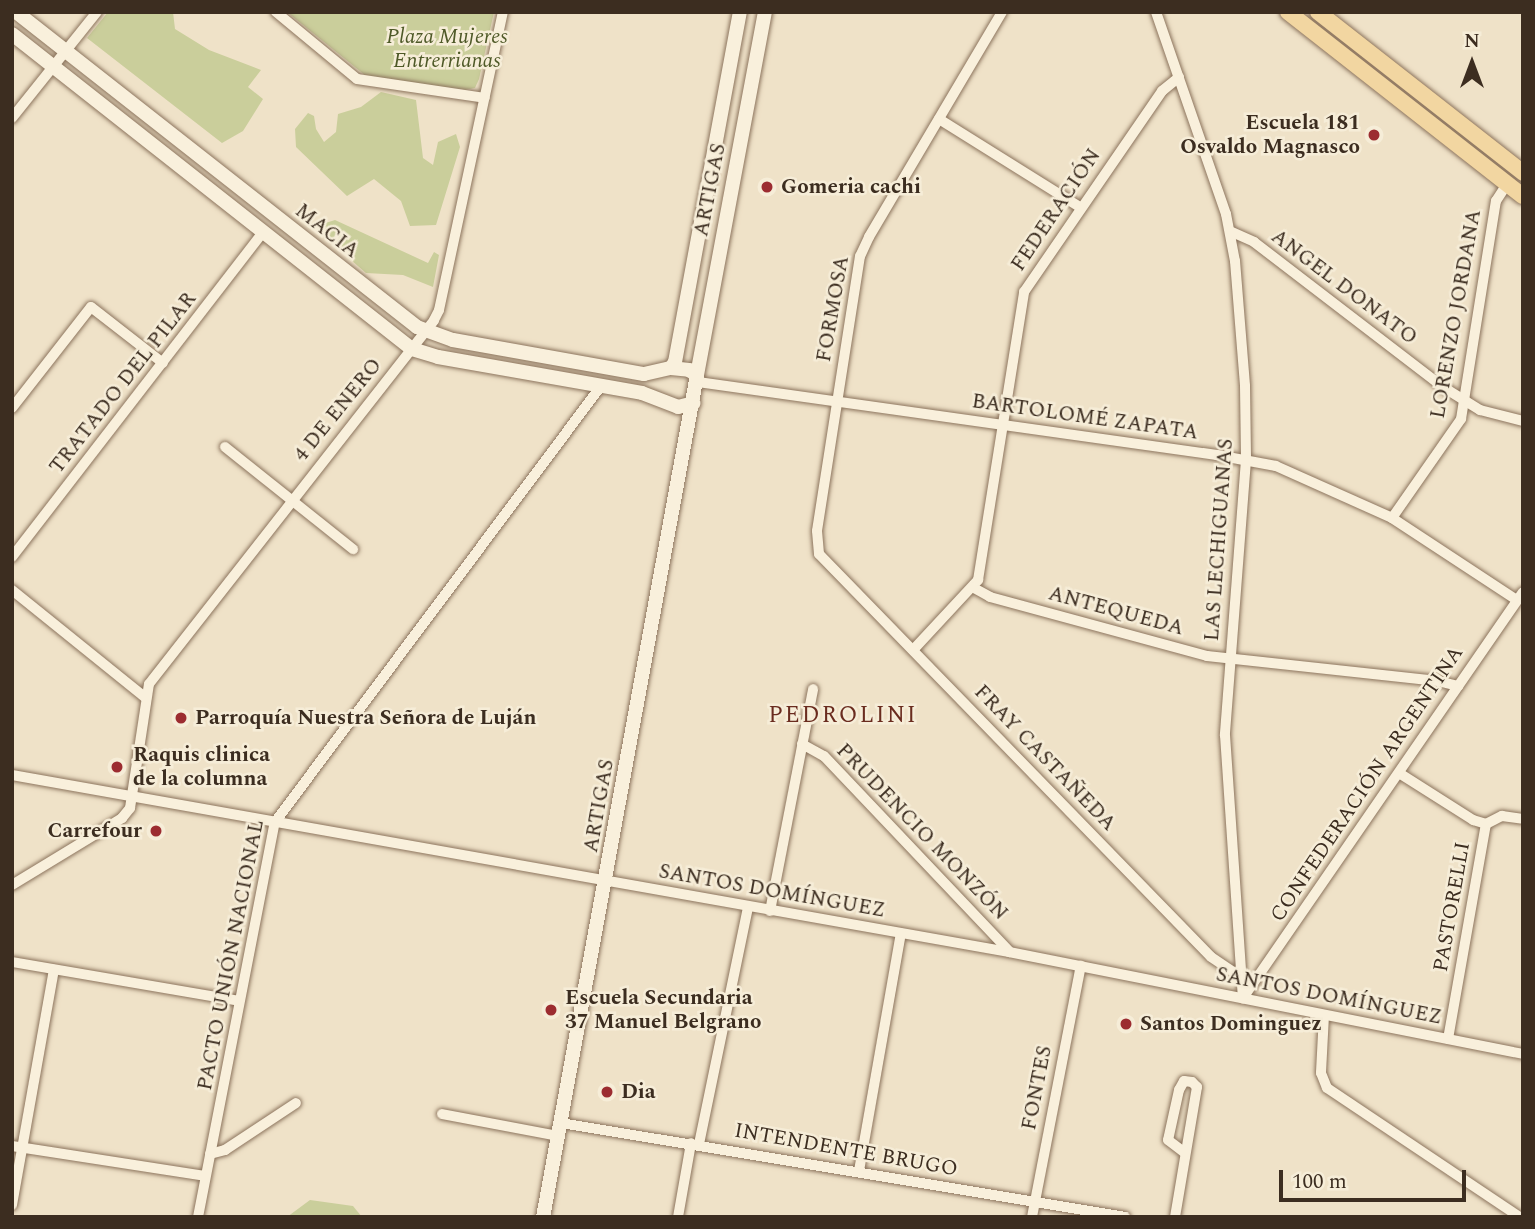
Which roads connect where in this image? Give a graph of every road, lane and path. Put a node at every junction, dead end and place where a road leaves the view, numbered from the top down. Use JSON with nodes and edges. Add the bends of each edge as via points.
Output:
{"nodes":[{"id":1,"x":16,"y":12,"type":"edge"},
{"id":2,"x":97,"y":12,"type":"edge"},
{"id":3,"x":276,"y":12,"type":"edge"},
{"id":4,"x":503,"y":12,"type":"edge"},
{"id":5,"x":740,"y":12,"type":"edge"},
{"id":6,"x":765,"y":12,"type":"edge"},
{"id":7,"x":1002,"y":12,"type":"edge"},
{"id":8,"x":1156,"y":12,"type":"edge"},
{"id":9,"x":1288,"y":12,"type":"edge"},
{"id":10,"x":1318,"y":12,"type":"edge"},
{"id":11,"x":12,"y":34,"type":"edge"},
{"id":12,"x":65,"y":51,"type":"junction"},
{"id":13,"x":53,"y":66,"type":"junction"},
{"id":14,"x":1179,"y":77,"type":"junction"},
{"id":15,"x":485,"y":99,"type":"junction"},
{"id":16,"x":12,"y":118,"type":"edge"},
{"id":17,"x":939,"y":120,"type":"junction"},
{"id":18,"x":1523,"y":173,"type":"edge"},
{"id":19,"x":1507,"y":184,"type":"junction"},
{"id":20,"x":1523,"y":197,"type":"edge"},
{"id":21,"x":1080,"y":207,"type":"junction"},
{"id":22,"x":264,"y":231,"type":"junction"},
{"id":23,"x":1232,"y":232,"type":"junction"},
{"id":24,"x":426,"y":331,"type":"junction"},
{"id":25,"x":412,"y":349,"type":"junction"},
{"id":26,"x":163,"y":363,"type":"junction"},
{"id":27,"x":666,"y":370,"type":"junction"},
{"id":28,"x":697,"y":378,"type":"junction"},
{"id":29,"x":601,"y":386,"type":"junction"},
{"id":30,"x":657,"y":400,"type":"junction"},
{"id":31,"x":838,"y":400,"type":"junction"},
{"id":32,"x":1464,"y":400,"type":"junction"},
{"id":33,"x":694,"y":403,"type":"junction"},
{"id":34,"x":12,"y":408,"type":"edge"},
{"id":35,"x":1523,"y":421,"type":"edge"},
{"id":36,"x":1004,"y":426,"type":"junction"},
{"id":37,"x":225,"y":447,"type":"dead end"},
{"id":38,"x":1247,"y":460,"type":"junction"},
{"id":39,"x":292,"y":499,"type":"junction"},
{"id":40,"x":1392,"y":517,"type":"junction"},
{"id":41,"x":353,"y":549,"type":"dead end"},
{"id":42,"x":12,"y":557,"type":"edge"},
{"id":43,"x":824,"y":562,"type":"joint"},
{"id":44,"x":974,"y":588,"type":"junction"},
{"id":45,"x":12,"y":590,"type":"edge"},
{"id":46,"x":1520,"y":596,"type":"edge"},
{"id":47,"x":914,"y":650,"type":"junction"},
{"id":48,"x":1230,"y":660,"type":"junction"},
{"id":49,"x":1458,"y":686,"type":"junction"},
{"id":50,"x":813,"y":689,"type":"dead end"},
{"id":51,"x":146,"y":698,"type":"junction"},
{"id":52,"x":802,"y":744,"type":"junction"},
{"id":53,"x":1399,"y":773,"type":"junction"},
{"id":54,"x":12,"y":775,"type":"edge"},
{"id":55,"x":133,"y":796,"type":"junction"},
{"id":56,"x":1523,"y":819,"type":"edge"},
{"id":57,"x":275,"y":822,"type":"junction"},
{"id":58,"x":1486,"y":824,"type":"junction"},
{"id":59,"x":606,"y":881,"type":"junction"},
{"id":60,"x":12,"y":885,"type":"edge"},
{"id":61,"x":748,"y":907,"type":"junction"},
{"id":62,"x":770,"y":911,"type":"junction"},
{"id":63,"x":901,"y":934,"type":"junction"},
{"id":64,"x":1009,"y":952,"type":"junction"},
{"id":65,"x":12,"y":962,"type":"edge"},
{"id":66,"x":1081,"y":966,"type":"junction"},
{"id":67,"x":54,"y":970,"type":"junction"},
{"id":68,"x":1241,"y":977,"type":"junction"},
{"id":69,"x":1244,"y":998,"type":"junction"},
{"id":70,"x":239,"y":1002,"type":"junction"},
{"id":71,"x":1324,"y":1015,"type":"junction"},
{"id":72,"x":1448,"y":1039,"type":"junction"},
{"id":73,"x":1523,"y":1054,"type":"edge"},
{"id":74,"x":296,"y":1103,"type":"dead end"},
{"id":75,"x":443,"y":1114,"type":"dead end"},
{"id":76,"x":559,"y":1130,"type":"junction"},
{"id":77,"x":695,"y":1144,"type":"junction"},
{"id":78,"x":12,"y":1146,"type":"edge"},
{"id":79,"x":24,"y":1148,"type":"junction"},
{"id":80,"x":1185,"y":1153,"type":"junction"},
{"id":81,"x":210,"y":1154,"type":"junction"},
{"id":82,"x":859,"y":1171,"type":"junction"},
{"id":83,"x":205,"y":1177,"type":"junction"},
{"id":84,"x":1034,"y":1202,"type":"junction"},
{"id":85,"x":12,"y":1205,"type":"edge"},
{"id":86,"x":198,"y":1217,"type":"edge"},
{"id":87,"x":543,"y":1217,"type":"edge"},
{"id":88,"x":678,"y":1217,"type":"edge"},
{"id":89,"x":1032,"y":1217,"type":"edge"},
{"id":90,"x":1125,"y":1217,"type":"edge"},
{"id":91,"x":1175,"y":1217,"type":"edge"},
{"id":92,"x":1520,"y":1217,"type":"edge"}],
"edges":[{"from":1,"to":12,"type":"street","name":"MACIA"},
{"from":2,"to":12,"type":"street"},
{"from":3,"to":15,"type":"street","via":[[357,79]]},
{"from":4,"to":15,"type":"street","name":"4 DE ENERO"},
{"from":5,"to":27,"type":"street","name":"ARTIGAS","via":[[678,349]]},
{"from":6,"to":28,"type":"street","name":"ARTIGAS"},
{"from":7,"to":17,"type":"street","name":"FORMOSA"},
{"from":8,"to":14,"type":"street","name":"LAS LECHIGUANAS"},
{"from":9,"to":19,"type":"main road"},
{"from":10,"to":18,"type":"main road"},
{"from":11,"to":13,"type":"street","name":"MACIA"},
{"from":12,"to":13,"type":"street"},
{"from":12,"to":24,"type":"street","name":"MACIA","via":[[407,321]]},
{"from":13,"to":16,"type":"street"},
{"from":13,"to":22,"type":"street","name":"MACIA"},
{"from":14,"to":21,"type":"street","name":"FEDERACIÓN","via":[[1162,91]]},
{"from":14,"to":23,"type":"street","name":"LAS LECHIGUANAS"},
{"from":15,"to":24,"type":"street","name":"4 DE ENERO","via":[[439,310]]},
{"from":17,"to":21,"type":"street"},
{"from":17,"to":31,"type":"street","name":"FORMOSA","via":[[863,248]]},
{"from":19,"to":20,"type":"main road"},
{"from":19,"to":32,"type":"street","name":"LORENZO JORDANA","via":[[1496,201]]},
{"from":21,"to":36,"type":"street","name":"FEDERACIÓN","via":[[1024,292]]},
{"from":22,"to":25,"type":"street","name":"MACIA"},
{"from":22,"to":26,"type":"street","name":"TRATADO DEL PILAR"},
{"from":23,"to":32,"type":"street","name":"ANGEL DONATO","via":[[1254,242]]},
{"from":23,"to":38,"type":"street","name":"LAS LECHIGUANAS"},
{"from":24,"to":25,"type":"street","name":"4 DE ENERO"},
{"from":24,"to":27,"type":"street","name":"MACIA","via":[[453,340],[643,374]]},
{"from":25,"to":29,"type":"street","name":"MACIA"},
{"from":25,"to":39,"type":"street","name":"4 DE ENERO"},
{"from":26,"to":34,"type":"street","via":[[91,307]]},
{"from":26,"to":42,"type":"street","name":"TRATADO DEL PILAR"},
{"from":27,"to":28,"type":"street","via":[[689,370]]},
{"from":27,"to":30,"type":"street"},
{"from":28,"to":31,"type":"street","name":"BARTOLOMÉ ZAPATA"},
{"from":28,"to":33,"type":"street"},
{"from":29,"to":30,"type":"street","name":"MACIA"},
{"from":29,"to":57,"type":"street","name":"PACTO UNIÓN NACIONAL"},
{"from":30,"to":33,"type":"street","via":[[678,407]]},
{"from":31,"to":36,"type":"street","name":"BARTOLOMÉ ZAPATA"},
{"from":31,"to":43,"type":"street","name":"FORMOSA","via":[[817,531]]},
{"from":32,"to":35,"type":"street","name":"ANGEL DONATO","via":[[1489,414]]},
{"from":32,"to":40,"type":"street","name":"LORENZO JORDANA","via":[[1457,428]]},
{"from":33,"to":59,"type":"street","name":"ARTIGAS"},
{"from":36,"to":38,"type":"street","name":"BARTOLOMÉ ZAPATA"},
{"from":36,"to":44,"type":"street","name":"FEDERACIÓN","via":[[982,569]]},
{"from":37,"to":39,"type":"street"},
{"from":38,"to":40,"type":"street","name":"BARTOLOMÉ ZAPATA","via":[[1287,470]]},
{"from":38,"to":48,"type":"street","name":"LAS LECHIGUANAS"},
{"from":39,"to":41,"type":"street"},
{"from":39,"to":51,"type":"street","name":"4 DE ENERO","via":[[155,674]]},
{"from":40,"to":46,"type":"street","name":"BARTOLOMÉ ZAPATA"},
{"from":43,"to":47,"type":"street","name":"FRAY CASTAÑEDA"},
{"from":44,"to":47,"type":"street","name":"FEDERACIÓN"},
{"from":44,"to":48,"type":"street","name":"ANTEQUEDA","via":[[990,597]]},
{"from":45,"to":51,"type":"street"},
{"from":46,"to":49,"type":"street","name":"CONFEDERACIÓN ARGENTINA"},
{"from":47,"to":68,"type":"street","name":"FRAY CASTAÑEDA","via":[[1211,957]]},
{"from":48,"to":49,"type":"street","name":"ANTEQUEDA"},
{"from":48,"to":68,"type":"street","name":"LAS LECHIGUANAS","via":[[1225,735]]},
{"from":49,"to":53,"type":"street","name":"CONFEDERACIÓN ARGENTINA"},
{"from":50,"to":52,"type":"street"},
{"from":51,"to":55,"type":"street","name":"4 DE ENERO"},
{"from":52,"to":62,"type":"street"},
{"from":52,"to":64,"type":"street","name":"PRUDENCIO MONZÓN","via":[[824,756]]},
{"from":53,"to":58,"type":"street"},
{"from":53,"to":69,"type":"street","name":"CONFEDERACIÓN ARGENTINA"},
{"from":54,"to":55,"type":"street","name":"SANTOS DOMÍNGUEZ"},
{"from":55,"to":57,"type":"street","name":"SANTOS DOMÍNGUEZ"},
{"from":55,"to":60,"type":"street","via":[[122,818]]},
{"from":56,"to":58,"type":"street","via":[[1502,816]]},
{"from":57,"to":59,"type":"street","name":"SANTOS DOMÍNGUEZ"},
{"from":57,"to":70,"type":"street","name":"PACTO UNIÓN NACIONAL"},
{"from":58,"to":72,"type":"street","name":"PASTORELLI"},
{"from":59,"to":61,"type":"street","name":"SANTOS DOMÍNGUEZ"},
{"from":59,"to":76,"type":"street","name":"ARTIGAS"},
{"from":61,"to":62,"type":"street","name":"SANTOS DOMÍNGUEZ"},
{"from":61,"to":77,"type":"street"},
{"from":62,"to":63,"type":"street","name":"SANTOS DOMÍNGUEZ"},
{"from":63,"to":64,"type":"street","name":"SANTOS DOMÍNGUEZ"},
{"from":63,"to":82,"type":"street"},
{"from":64,"to":66,"type":"street","name":"SANTOS DOMÍNGUEZ"},
{"from":65,"to":67,"type":"street"},
{"from":66,"to":69,"type":"street","name":"SANTOS DOMÍNGUEZ"},
{"from":66,"to":84,"type":"street","name":"FONTES"},
{"from":67,"to":70,"type":"street"},
{"from":67,"to":79,"type":"street"},
{"from":68,"to":69,"type":"street","name":"LAS LECHIGUANAS"},
{"from":69,"to":71,"type":"street","name":"SANTOS DOMÍNGUEZ"},
{"from":70,"to":81,"type":"street","name":"PACTO UNIÓN NACIONAL"},
{"from":71,"to":72,"type":"street","name":"SANTOS DOMÍNGUEZ"},
{"from":71,"to":92,"type":"street","via":[[1321,1073],[1327,1087]]},
{"from":72,"to":73,"type":"street","name":"SANTOS DOMÍNGUEZ"},
{"from":74,"to":81,"type":"street","via":[[225,1150]]},
{"from":75,"to":76,"type":"street","name":"INTENDENTE BRUGO"},
{"from":76,"to":77,"type":"street","name":"INTENDENTE BRUGO"},
{"from":76,"to":87,"type":"street","name":"ARTIGAS"},
{"from":77,"to":82,"type":"street","name":"INTENDENTE BRUGO"},
{"from":77,"to":88,"type":"street"},
{"from":78,"to":79,"type":"street"},
{"from":79,"to":83,"type":"street"},
{"from":79,"to":85,"type":"street"},
{"from":80,"to":80,"type":"street","via":[[1197,1087],[1184,1081],[1168,1140]]},
{"from":80,"to":91,"type":"street"},
{"from":81,"to":83,"type":"street","name":"PACTO UNIÓN NACIONAL"},
{"from":82,"to":84,"type":"street","name":"INTENDENTE BRUGO"},
{"from":83,"to":86,"type":"street","name":"PACTO UNIÓN NACIONAL"},
{"from":84,"to":89,"type":"street","name":"FONTES"},
{"from":84,"to":90,"type":"street","name":"INTENDENTE BRUGO"}]}
